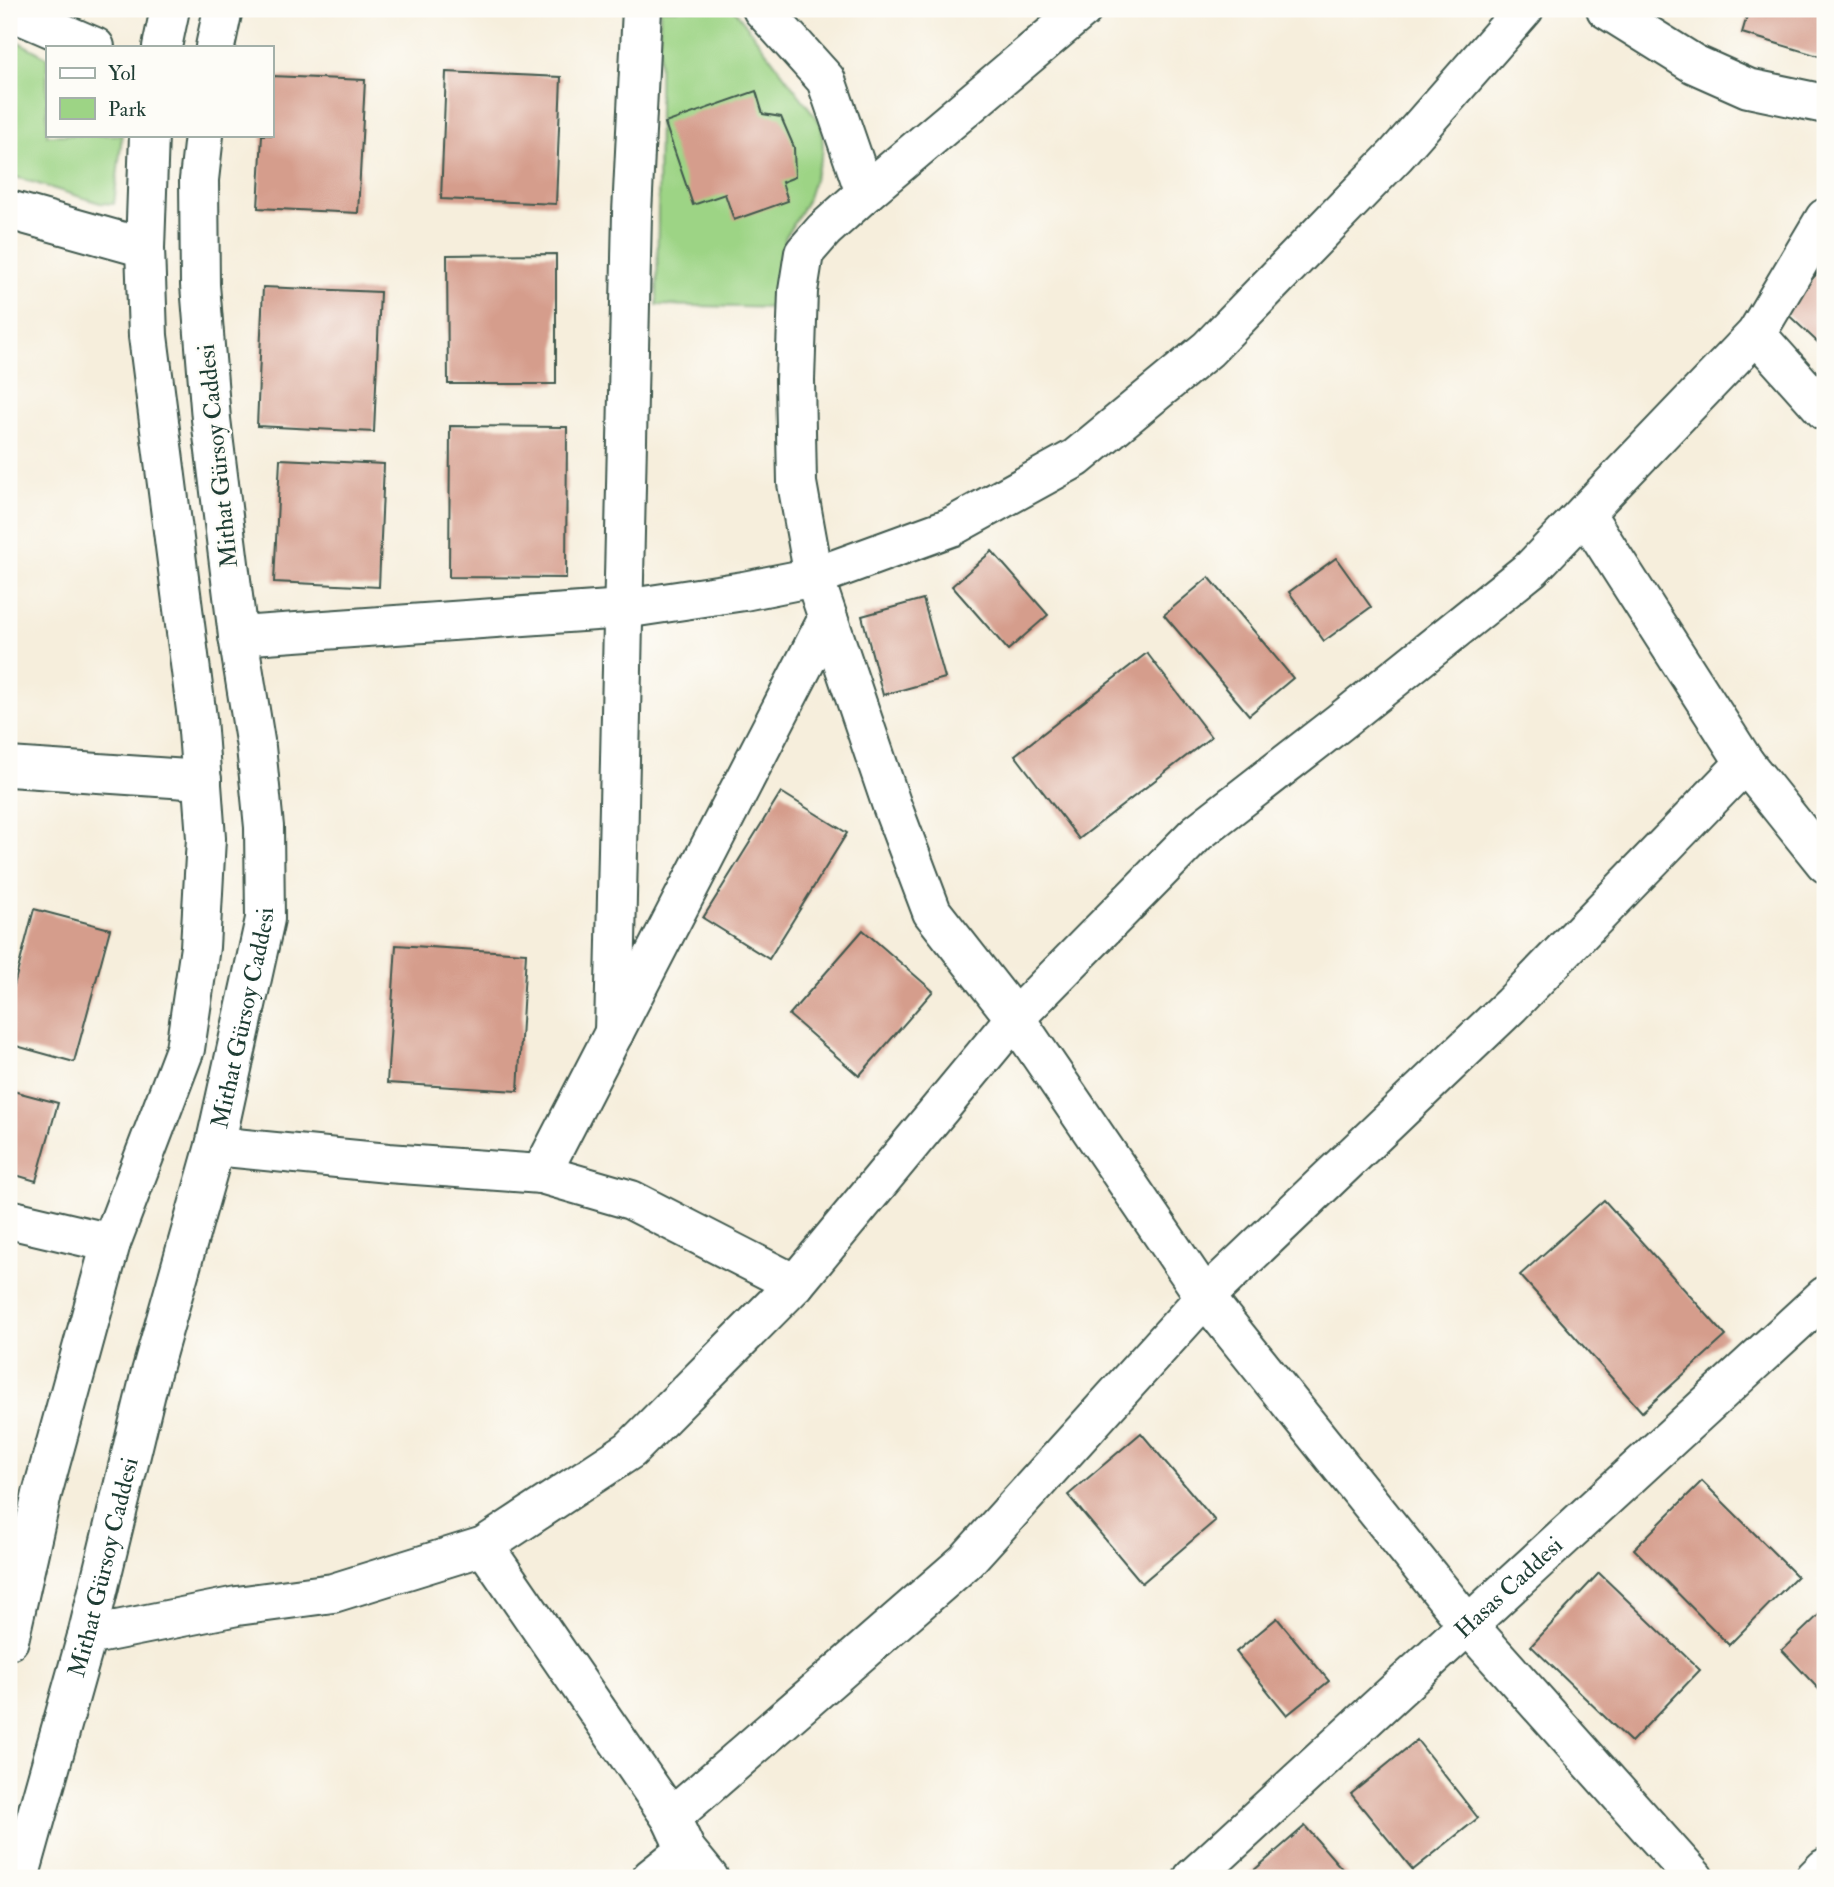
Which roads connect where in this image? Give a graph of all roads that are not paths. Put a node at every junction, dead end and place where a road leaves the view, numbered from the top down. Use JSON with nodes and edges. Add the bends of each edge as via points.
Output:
{"nodes":[{"id":1,"x":170,"y":9,"type":"edge"},
{"id":2,"x":223,"y":9,"type":"edge"},
{"id":3,"x":642,"y":9,"type":"edge"},
{"id":4,"x":762,"y":9,"type":"edge"},
{"id":5,"x":1083,"y":9,"type":"edge"},
{"id":6,"x":1524,"y":9,"type":"edge"},
{"id":7,"x":1606,"y":9,"type":"edge"},
{"id":8,"x":9,"y":10,"type":"edge"},
{"id":9,"x":93,"y":46,"type":"edge"},
{"id":10,"x":162,"y":46,"type":"edge"},
{"id":11,"x":215,"y":46,"type":"edge"},
{"id":12,"x":1825,"y":104,"type":"edge"},
{"id":13,"x":149,"y":136,"type":"edge"},
{"id":14,"x":204,"y":136,"type":"edge"},
{"id":15,"x":865,"y":193,"type":"junction"},
{"id":16,"x":9,"y":210,"type":"edge"},
{"id":17,"x":1825,"y":218,"type":"edge"},
{"id":18,"x":145,"y":248,"type":"junction"},
{"id":19,"x":1756,"y":334,"type":"junction"},
{"id":20,"x":1825,"y":411,"type":"edge"},
{"id":21,"x":1586,"y":513,"type":"junction"},
{"id":22,"x":814,"y":577,"type":"junction"},
{"id":23,"x":624,"y":609,"type":"junction"},
{"id":24,"x":828,"y":618,"type":"junction"},
{"id":25,"x":238,"y":636,"type":"junction"},
{"id":26,"x":1745,"y":763,"type":"junction"},
{"id":27,"x":9,"y":767,"type":"edge"},
{"id":28,"x":202,"y":780,"type":"junction"},
{"id":29,"x":1825,"y":863,"type":"edge"},
{"id":30,"x":1015,"y":1018,"type":"junction"},
{"id":31,"x":614,"y":1033,"type":"junction"},
{"id":32,"x":215,"y":1146,"type":"junction"},
{"id":33,"x":541,"y":1174,"type":"junction"},
{"id":34,"x":9,"y":1219,"type":"edge"},
{"id":35,"x":111,"y":1243,"type":"junction"},
{"id":36,"x":795,"y":1284,"type":"junction"},
{"id":37,"x":1825,"y":1296,"type":"edge"},
{"id":38,"x":1205,"y":1297,"type":"junction"},
{"id":39,"x":484,"y":1546,"type":"junction"},
{"id":40,"x":1468,"y":1625,"type":"junction"},
{"id":41,"x":87,"y":1636,"type":"junction"},
{"id":42,"x":9,"y":1640,"type":"edge"},
{"id":43,"x":689,"y":1849,"type":"edge"},
{"id":44,"x":1825,"y":1868,"type":"edge"},
{"id":45,"x":19,"y":1878,"type":"edge"},
{"id":46,"x":651,"y":1878,"type":"edge"},
{"id":47,"x":1193,"y":1878,"type":"edge"},
{"id":48,"x":1694,"y":1878,"type":"edge"},
{"id":49,"x":1815,"y":1878,"type":"edge"}],
"edges":[{"from":1,"to":10,"type":"street"},
{"from":2,"to":11,"type":"street"},
{"from":3,"to":23,"type":"street","via":[[632,212]]},
{"from":4,"to":15,"type":"street","via":[[826,80]]},
{"from":5,"to":15,"type":"street"},
{"from":6,"to":22,"type":"street","via":[[1396,155],[1208,349],[1076,458],[951,527]]},
{"from":7,"to":12,"type":"street","via":[[1694,64],[1748,88]]},
{"from":8,"to":9,"type":"street"},
{"from":13,"to":18,"type":"street","name":"Mithat Gürsoy Caddesi"},
{"from":14,"to":25,"type":"street","name":"Mithat Gürsoy Caddesi","via":[[199,180],[200,285]]},
{"from":15,"to":22,"type":"street","via":[[804,253],[797,291],[797,483]]},
{"from":16,"to":18,"type":"street"},
{"from":17,"to":19,"type":"street"},
{"from":18,"to":28,"type":"street","name":"Mithat Gürsoy Caddesi","via":[[148,336]]},
{"from":19,"to":20,"type":"street"},
{"from":19,"to":21,"type":"street"},
{"from":21,"to":26,"type":"street"},
{"from":21,"to":30,"type":"street","via":[[1532,568],[1197,833]]},
{"from":22,"to":23,"type":"street"},
{"from":22,"to":24,"type":"street"},
{"from":23,"to":25,"type":"street"},
{"from":23,"to":31,"type":"street"},
{"from":24,"to":30,"type":"street","via":[[932,912]]},
{"from":24,"to":31,"type":"street"},
{"from":25,"to":32,"type":"street","name":"Mithat Gürsoy Caddesi","via":[[264,827],[265,919]]},
{"from":26,"to":29,"type":"street"},
{"from":26,"to":38,"type":"street","via":[[1511,1005]]},
{"from":27,"to":28,"type":"street"},
{"from":28,"to":35,"type":"street","name":"Mithat Gürsoy Caddesi","via":[[205,838],[200,947],[185,1049]]},
{"from":30,"to":36,"type":"street"},
{"from":30,"to":38,"type":"street"},
{"from":31,"to":33,"type":"street"},
{"from":32,"to":33,"type":"street"},
{"from":32,"to":41,"type":"street","name":"Mithat Gürsoy Caddesi","via":[[150,1376]]},
{"from":33,"to":36,"type":"street","via":[[631,1200]]},
{"from":34,"to":35,"type":"street"},
{"from":35,"to":42,"type":"street","name":"Mithat Gürsoy Caddesi","via":[[42,1494]]},
{"from":36,"to":39,"type":"street","via":[[630,1450]]},
{"from":37,"to":40,"type":"street","name":"Hasas Caddesi"},
{"from":38,"to":40,"type":"street"},
{"from":38,"to":43,"type":"street","via":[[966,1561]]},
{"from":39,"to":41,"type":"street","via":[[332,1593],[237,1606]]},
{"from":39,"to":43,"type":"street"},
{"from":40,"to":47,"type":"street","name":"Hasas Caddesi"},
{"from":40,"to":48,"type":"street"},
{"from":41,"to":45,"type":"street","name":"Mithat Gürsoy Caddesi"},
{"from":43,"to":46,"type":"street"},
{"from":44,"to":49,"type":"street"}]}
